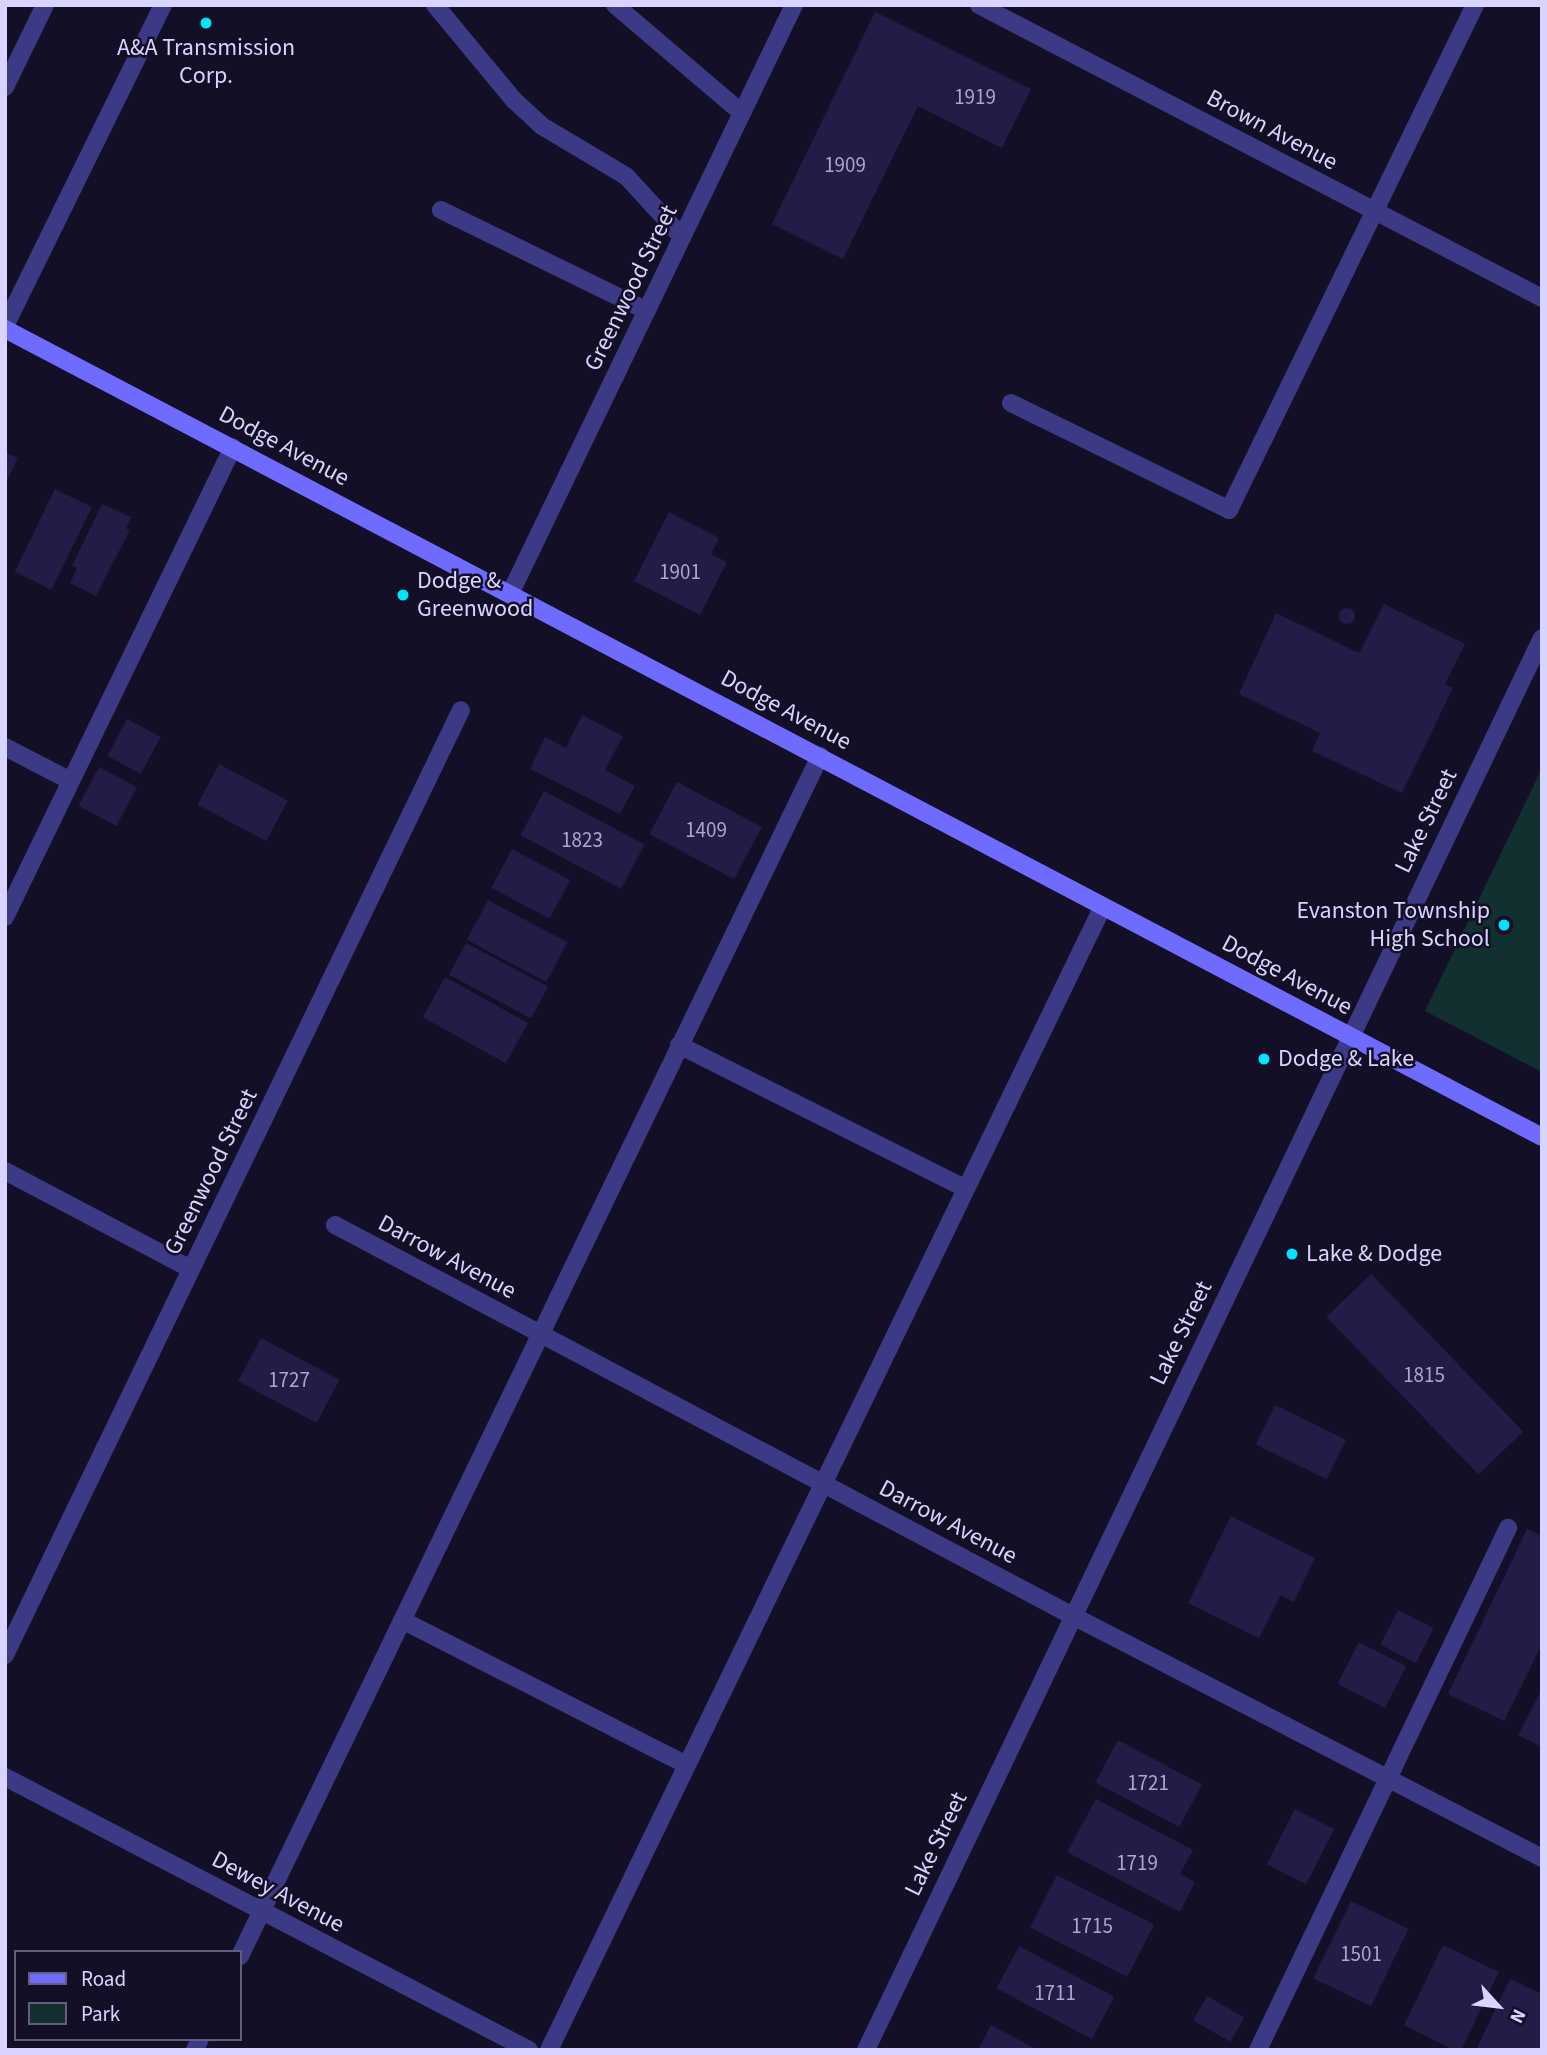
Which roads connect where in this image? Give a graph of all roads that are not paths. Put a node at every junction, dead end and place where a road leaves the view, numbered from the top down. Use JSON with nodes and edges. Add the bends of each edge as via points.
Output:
{"nodes":[{"id":1,"x":45,"y":5,"type":"edge"},
{"id":2,"x":163,"y":5,"type":"edge"},
{"id":3,"x":435,"y":5,"type":"edge"},
{"id":4,"x":615,"y":5,"type":"edge"},
{"id":5,"x":794,"y":5,"type":"edge"},
{"id":6,"x":979,"y":5,"type":"edge"},
{"id":7,"x":1475,"y":5,"type":"edge"},
{"id":8,"x":5,"y":87,"type":"edge"},
{"id":9,"x":742,"y":114,"type":"junction"},
{"id":10,"x":441,"y":210,"type":"dead end"},
{"id":11,"x":1375,"y":212,"type":"junction"},
{"id":12,"x":682,"y":237,"type":"junction"},
{"id":13,"x":1542,"y":298,"type":"edge"},
{"id":14,"x":647,"y":311,"type":"junction"},
{"id":15,"x":5,"y":327,"type":"edge"},
{"id":16,"x":1011,"y":403,"type":"dead end"},
{"id":17,"x":233,"y":447,"type":"junction"},
{"id":18,"x":511,"y":592,"type":"junction"},
{"id":19,"x":1542,"y":638,"type":"edge"},
{"id":20,"x":461,"y":710,"type":"dead end"},
{"id":21,"x":5,"y":747,"type":"edge"},
{"id":22,"x":820,"y":756,"type":"junction"},
{"id":23,"x":71,"y":781,"type":"junction"},
{"id":24,"x":1103,"y":906,"type":"junction"},
{"id":25,"x":5,"y":917,"type":"edge"},
{"id":26,"x":1350,"y":1035,"type":"junction"},
{"id":27,"x":679,"y":1045,"type":"junction"},
{"id":28,"x":1542,"y":1137,"type":"edge"},
{"id":29,"x":5,"y":1171,"type":"edge"},
{"id":30,"x":965,"y":1188,"type":"junction"},
{"id":31,"x":335,"y":1225,"type":"dead end"},
{"id":32,"x":191,"y":1269,"type":"junction"},
{"id":33,"x":540,"y":1334,"type":"junction"},
{"id":34,"x":822,"y":1483,"type":"junction"},
{"id":35,"x":1508,"y":1528,"type":"dead end"},
{"id":36,"x":1073,"y":1616,"type":"junction"},
{"id":37,"x":402,"y":1620,"type":"junction"},
{"id":38,"x":5,"y":1655,"type":"edge"},
{"id":39,"x":686,"y":1765,"type":"junction"},
{"id":40,"x":5,"y":1777,"type":"edge"},
{"id":41,"x":1388,"y":1778,"type":"junction"},
{"id":42,"x":1542,"y":1858,"type":"edge"},
{"id":43,"x":261,"y":1911,"type":"junction"},
{"id":44,"x":242,"y":1952,"type":"edge"},
{"id":45,"x":528,"y":2050,"type":"edge"},
{"id":46,"x":549,"y":2050,"type":"edge"},
{"id":47,"x":866,"y":2050,"type":"edge"},
{"id":48,"x":1258,"y":2050,"type":"edge"}],
"edges":[{"from":1,"to":8,"type":"street"},
{"from":2,"to":15,"type":"street"},
{"from":3,"to":12,"type":"street","via":[[542,127],[626,176]]},
{"from":4,"to":9,"type":"street"},
{"from":5,"to":9,"type":"street","name":"Greenwood Street"},
{"from":6,"to":11,"type":"street","name":"Brown Avenue"},
{"from":7,"to":11,"type":"street"},
{"from":9,"to":12,"type":"street","name":"Greenwood Street"},
{"from":10,"to":14,"type":"street"},
{"from":11,"to":13,"type":"street","name":"Brown Avenue"},
{"from":11,"to":16,"type":"street","via":[[1229,510]]},
{"from":12,"to":14,"type":"street","name":"Greenwood Street"},
{"from":14,"to":18,"type":"street","name":"Greenwood Street"},
{"from":15,"to":17,"type":"main road","name":"Dodge Avenue"},
{"from":17,"to":18,"type":"main road","name":"Dodge Avenue"},
{"from":17,"to":23,"type":"street"},
{"from":18,"to":22,"type":"main road","name":"Dodge Avenue"},
{"from":19,"to":26,"type":"street","name":"Lake Street"},
{"from":20,"to":32,"type":"street","name":"Greenwood Street"},
{"from":21,"to":23,"type":"street"},
{"from":22,"to":24,"type":"main road","name":"Dodge Avenue"},
{"from":22,"to":27,"type":"street"},
{"from":23,"to":25,"type":"street"},
{"from":24,"to":26,"type":"main road","name":"Dodge Avenue"},
{"from":24,"to":30,"type":"street"},
{"from":26,"to":28,"type":"main road","name":"Dodge Avenue"},
{"from":26,"to":36,"type":"street","name":"Lake Street"},
{"from":27,"to":30,"type":"street"},
{"from":27,"to":33,"type":"street"},
{"from":29,"to":32,"type":"street"},
{"from":30,"to":34,"type":"street"},
{"from":31,"to":33,"type":"street","name":"Darrow Avenue"},
{"from":32,"to":38,"type":"street","name":"Greenwood Street"},
{"from":33,"to":34,"type":"street","name":"Darrow Avenue"},
{"from":33,"to":37,"type":"street"},
{"from":34,"to":36,"type":"street","name":"Darrow Avenue"},
{"from":34,"to":39,"type":"street"},
{"from":35,"to":41,"type":"street"},
{"from":36,"to":41,"type":"street","name":"Darrow Avenue"},
{"from":36,"to":47,"type":"street","name":"Lake Street"},
{"from":37,"to":39,"type":"street"},
{"from":37,"to":43,"type":"street"},
{"from":39,"to":46,"type":"street"},
{"from":40,"to":43,"type":"street","name":"Dewey Avenue"},
{"from":41,"to":42,"type":"street","name":"Darrow Avenue"},
{"from":41,"to":48,"type":"street"},
{"from":43,"to":44,"type":"street"},
{"from":43,"to":45,"type":"street","name":"Dewey Avenue"}]}
